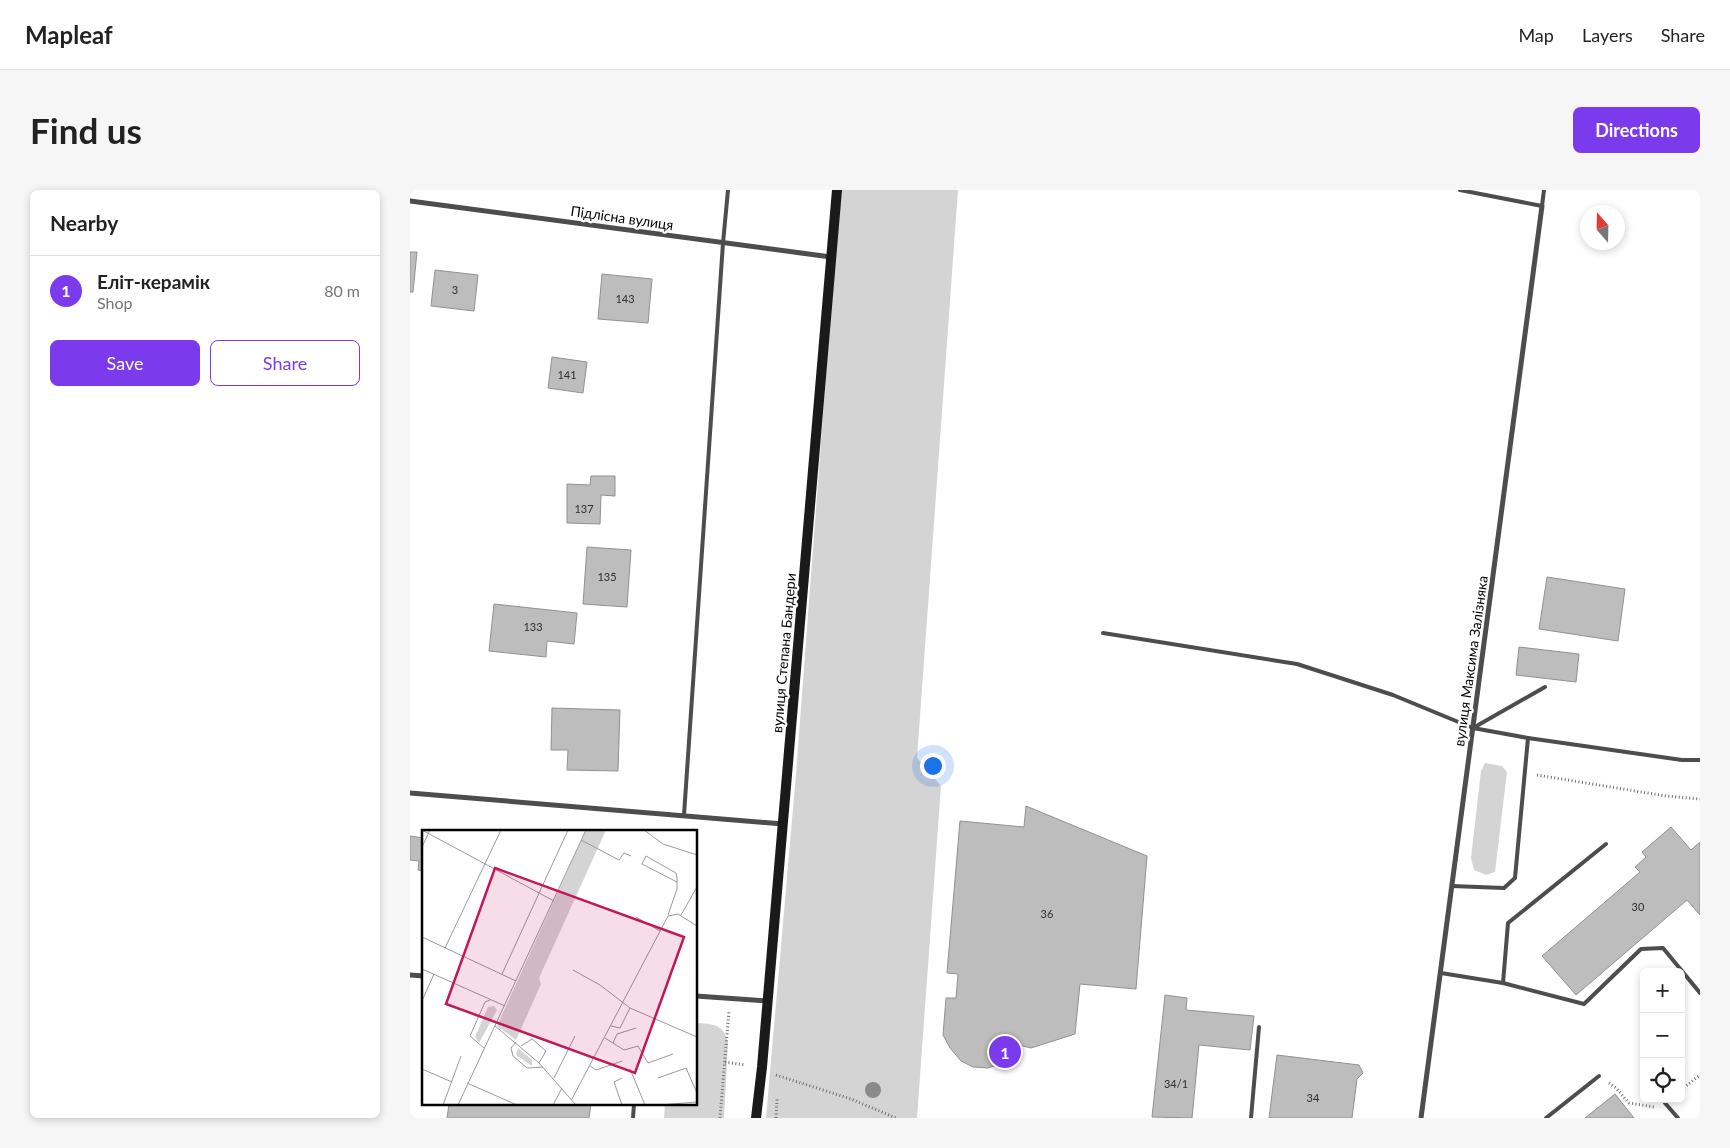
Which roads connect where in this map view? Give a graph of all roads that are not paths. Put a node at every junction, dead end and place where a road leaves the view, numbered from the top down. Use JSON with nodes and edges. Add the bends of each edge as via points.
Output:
{"nodes":[{"id":1,"x":728,"y":190,"type":"edge"},
{"id":2,"x":837,"y":190,"type":"edge"},
{"id":3,"x":1460,"y":190,"type":"edge"},
{"id":4,"x":1544,"y":190,"type":"edge"},
{"id":5,"x":410,"y":201,"type":"edge"},
{"id":6,"x":1542,"y":206,"type":"junction"},
{"id":7,"x":723,"y":243,"type":"junction"},
{"id":8,"x":832,"y":257,"type":"junction"},
{"id":9,"x":1103,"y":633,"type":"dead end"},
{"id":10,"x":1545,"y":687,"type":"dead end"},
{"id":11,"x":1473,"y":728,"type":"junction"},
{"id":12,"x":1528,"y":738,"type":"junction"},
{"id":13,"x":1700,"y":760,"type":"edge"},
{"id":14,"x":410,"y":793,"type":"edge"},
{"id":15,"x":684,"y":815,"type":"junction"},
{"id":16,"x":784,"y":824,"type":"junction"},
{"id":17,"x":1606,"y":844,"type":"dead end"},
{"id":18,"x":1452,"y":886,"type":"junction"},
{"id":19,"x":1441,"y":972,"type":"junction"},
{"id":20,"x":1503,"y":983,"type":"junction"},
{"id":21,"x":1700,"y":993,"type":"edge"},
{"id":22,"x":698,"y":996,"type":"edge"},
{"id":23,"x":768,"y":1001,"type":"junction"},
{"id":24,"x":1259,"y":1027,"type":"dead end"},
{"id":25,"x":1599,"y":1076,"type":"road end"},
{"id":26,"x":1665,"y":1104,"type":"road end"},
{"id":27,"x":756,"y":1118,"type":"edge"},
{"id":28,"x":1251,"y":1118,"type":"edge"},
{"id":29,"x":1421,"y":1118,"type":"edge"},
{"id":30,"x":1546,"y":1118,"type":"edge"},
{"id":31,"x":1678,"y":1118,"type":"edge"}],
"edges":[{"from":1,"to":7,"type":"lane"},
{"from":2,"to":8,"type":"main road","name":"вулиця Степана Бандери"},
{"from":3,"to":6,"type":"lane"},
{"from":4,"to":6,"type":"lane"},
{"from":5,"to":7,"type":"street","name":"Підлісна вулиця"},
{"from":6,"to":11,"type":"street","name":"вулиця Максима Залізняка"},
{"from":7,"to":8,"type":"street","name":"Підлісна вулиця"},
{"from":7,"to":15,"type":"lane"},
{"from":8,"to":16,"type":"main road","name":"вулиця Степана Бандери"},
{"from":9,"to":11,"type":"lane","via":[[1297,664],[1393,695]]},
{"from":10,"to":11,"type":"lane"},
{"from":11,"to":12,"type":"lane"},
{"from":11,"to":18,"type":"street","name":"вулиця Максима Залізняка"},
{"from":12,"to":13,"type":"lane"},
{"from":12,"to":18,"type":"lane","via":[[1515,878],[1504,888]]},
{"from":14,"to":15,"type":"street"},
{"from":15,"to":16,"type":"street"},
{"from":16,"to":23,"type":"main road","name":"вулиця Степана Бандери"},
{"from":17,"to":20,"type":"lane","via":[[1508,923]]},
{"from":18,"to":19,"type":"street","name":"вулиця Максима Залізняка"},
{"from":19,"to":20,"type":"lane"},
{"from":19,"to":29,"type":"street","name":"вулиця Максима Залізняка"},
{"from":20,"to":21,"type":"lane","via":[[1584,1004],[1641,949],[1663,948]]},
{"from":22,"to":23,"type":"street"},
{"from":23,"to":27,"type":"main road","name":"вулиця Степана Бандери"},
{"from":24,"to":28,"type":"lane"},
{"from":25,"to":30,"type":"lane"},
{"from":26,"to":31,"type":"lane"}]}
